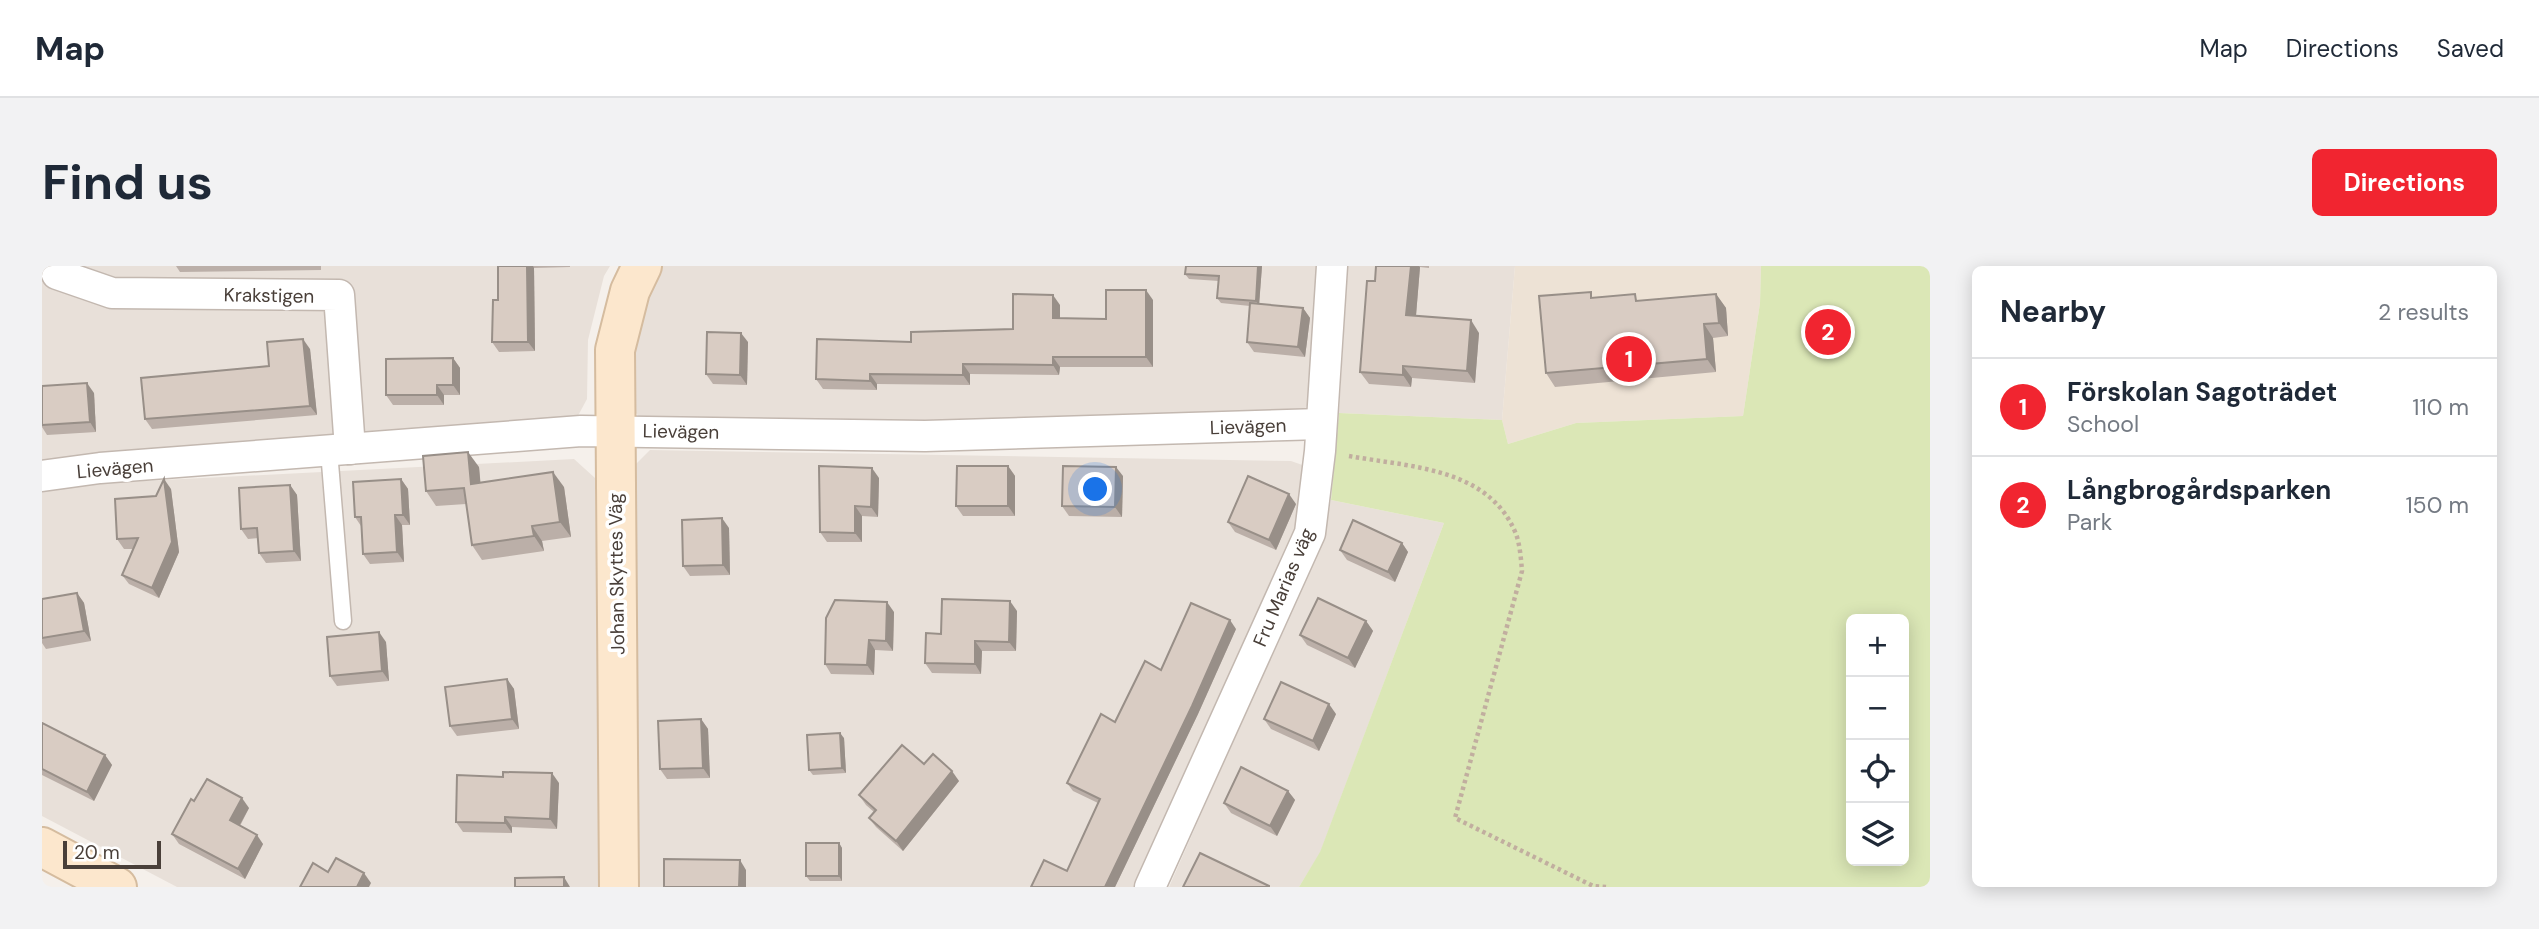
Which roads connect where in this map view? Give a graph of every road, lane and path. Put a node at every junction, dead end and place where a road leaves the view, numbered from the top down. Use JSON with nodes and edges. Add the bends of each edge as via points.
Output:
{"nodes":[{"id":1,"x":54,"y":266,"type":"edge"},
{"id":2,"x":642,"y":266,"type":"edge"},
{"id":3,"x":1332,"y":266,"type":"edge"},
{"id":4,"x":615,"y":432,"type":"junction"},
{"id":5,"x":1321,"y":438,"type":"junction"},
{"id":6,"x":339,"y":450,"type":"junction"},
{"id":7,"x":42,"y":476,"type":"edge"},
{"id":8,"x":343,"y":621,"type":"dead end"},
{"id":9,"x":42,"y":847,"type":"edge"},
{"id":10,"x":117,"y":887,"type":"edge"},
{"id":11,"x":619,"y":887,"type":"edge"},
{"id":12,"x":1150,"y":887,"type":"edge"},
{"id":13,"x":1606,"y":887,"type":"edge"}],
"edges":[{"from":1,"to":6,"type":"street","name":"Krakstigen","via":[[57,274],[111,293],[339,295]]},
{"from":2,"to":4,"type":"street","name":"Johan Skyttes Väg","via":[[630,291],[615,351]]},
{"from":3,"to":5,"type":"street","name":"Fru Marias väg"},
{"from":4,"to":5,"type":"street","name":"Lievägen"},
{"from":4,"to":6,"type":"street","name":"Lievägen"},
{"from":4,"to":11,"type":"street","name":"Johan Skyttes Väg"},
{"from":5,"to":12,"type":"street","name":"Fru Marias väg","via":[[1310,533]]},
{"from":5,"to":13,"type":"path","via":[[1460,477],[1496,502],[1516,534],[1522,571],[1455,818],[1593,886]]},
{"from":6,"to":7,"type":"street","name":"Lievägen"},
{"from":6,"to":8,"type":"lane"},
{"from":9,"to":10,"type":"street"}]}
